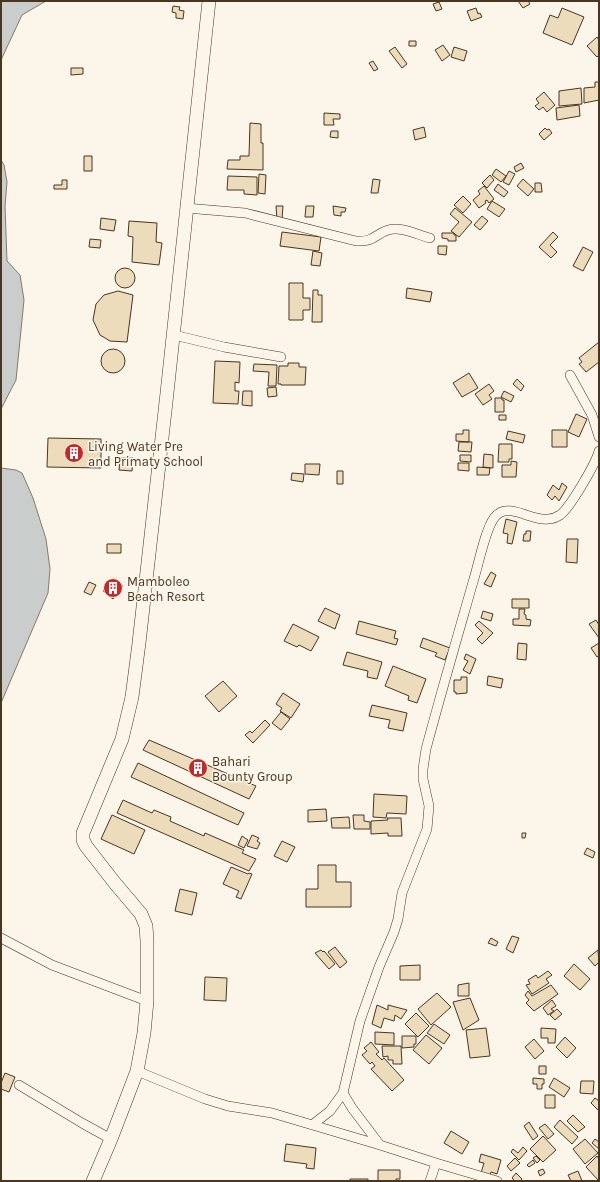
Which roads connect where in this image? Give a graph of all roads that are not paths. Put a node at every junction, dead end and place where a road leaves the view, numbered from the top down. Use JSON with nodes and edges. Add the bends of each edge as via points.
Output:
{"nodes":[{"id":1,"x":209,"y":1,"type":"edge"},
{"id":2,"x":186,"y":208,"type":"junction"},
{"id":3,"x":430,"y":238,"type":"dead end"},
{"id":4,"x":174,"y":335,"type":"junction"},
{"id":5,"x":281,"y":357,"type":"dead end"},
{"id":6,"x":570,"y":374,"type":"dead end"},
{"id":7,"x":599,"y":437,"type":"edge"},
{"id":8,"x":599,"y":451,"type":"edge"},
{"id":9,"x":1,"y":938,"type":"edge"},
{"id":10,"x":147,"y":1002,"type":"junction"},
{"id":11,"x":137,"y":1071,"type":"junction"},
{"id":12,"x":19,"y":1085,"type":"dead end"},
{"id":13,"x":343,"y":1093,"type":"junction"},
{"id":14,"x":312,"y":1125,"type":"junction"},
{"id":15,"x":111,"y":1139,"type":"junction"},
{"id":16,"x":380,"y":1145,"type":"junction"},
{"id":17,"x":436,"y":1163,"type":"junction"},
{"id":18,"x":93,"y":1181,"type":"edge"},
{"id":19,"x":430,"y":1181,"type":"edge"},
{"id":20,"x":497,"y":1181,"type":"edge"}],
"edges":[{"from":1,"to":2,"type":"street"},
{"from":2,"to":3,"type":"street","via":[[245,213],[356,241],[373,239],[389,230],[400,230]]},
{"from":2,"to":4,"type":"street"},
{"from":4,"to":5,"type":"street"},
{"from":4,"to":10,"type":"street","via":[[132,697],[122,739],[83,833],[86,846],[141,914],[146,926]]},
{"from":6,"to":7,"type":"street","via":[[592,414]]},
{"from":8,"to":13,"type":"street","via":[[593,466],[568,507],[559,516],[548,519],[535,518],[520,512],[506,511],[498,514],[489,531],[426,749],[422,779],[429,806],[427,829],[402,894],[394,932],[363,1013]]},
{"from":9,"to":10,"type":"street","via":[[52,965]]},
{"from":10,"to":11,"type":"street"},
{"from":11,"to":14,"type":"street","via":[[228,1106],[272,1113]]},
{"from":11,"to":15,"type":"street"},
{"from":12,"to":15,"type":"street"},
{"from":13,"to":14,"type":"street","via":[[330,1111]]},
{"from":13,"to":16,"type":"street"},
{"from":14,"to":16,"type":"street"},
{"from":15,"to":18,"type":"street"},
{"from":16,"to":17,"type":"street"},
{"from":17,"to":19,"type":"street"},
{"from":17,"to":20,"type":"street"}]}
